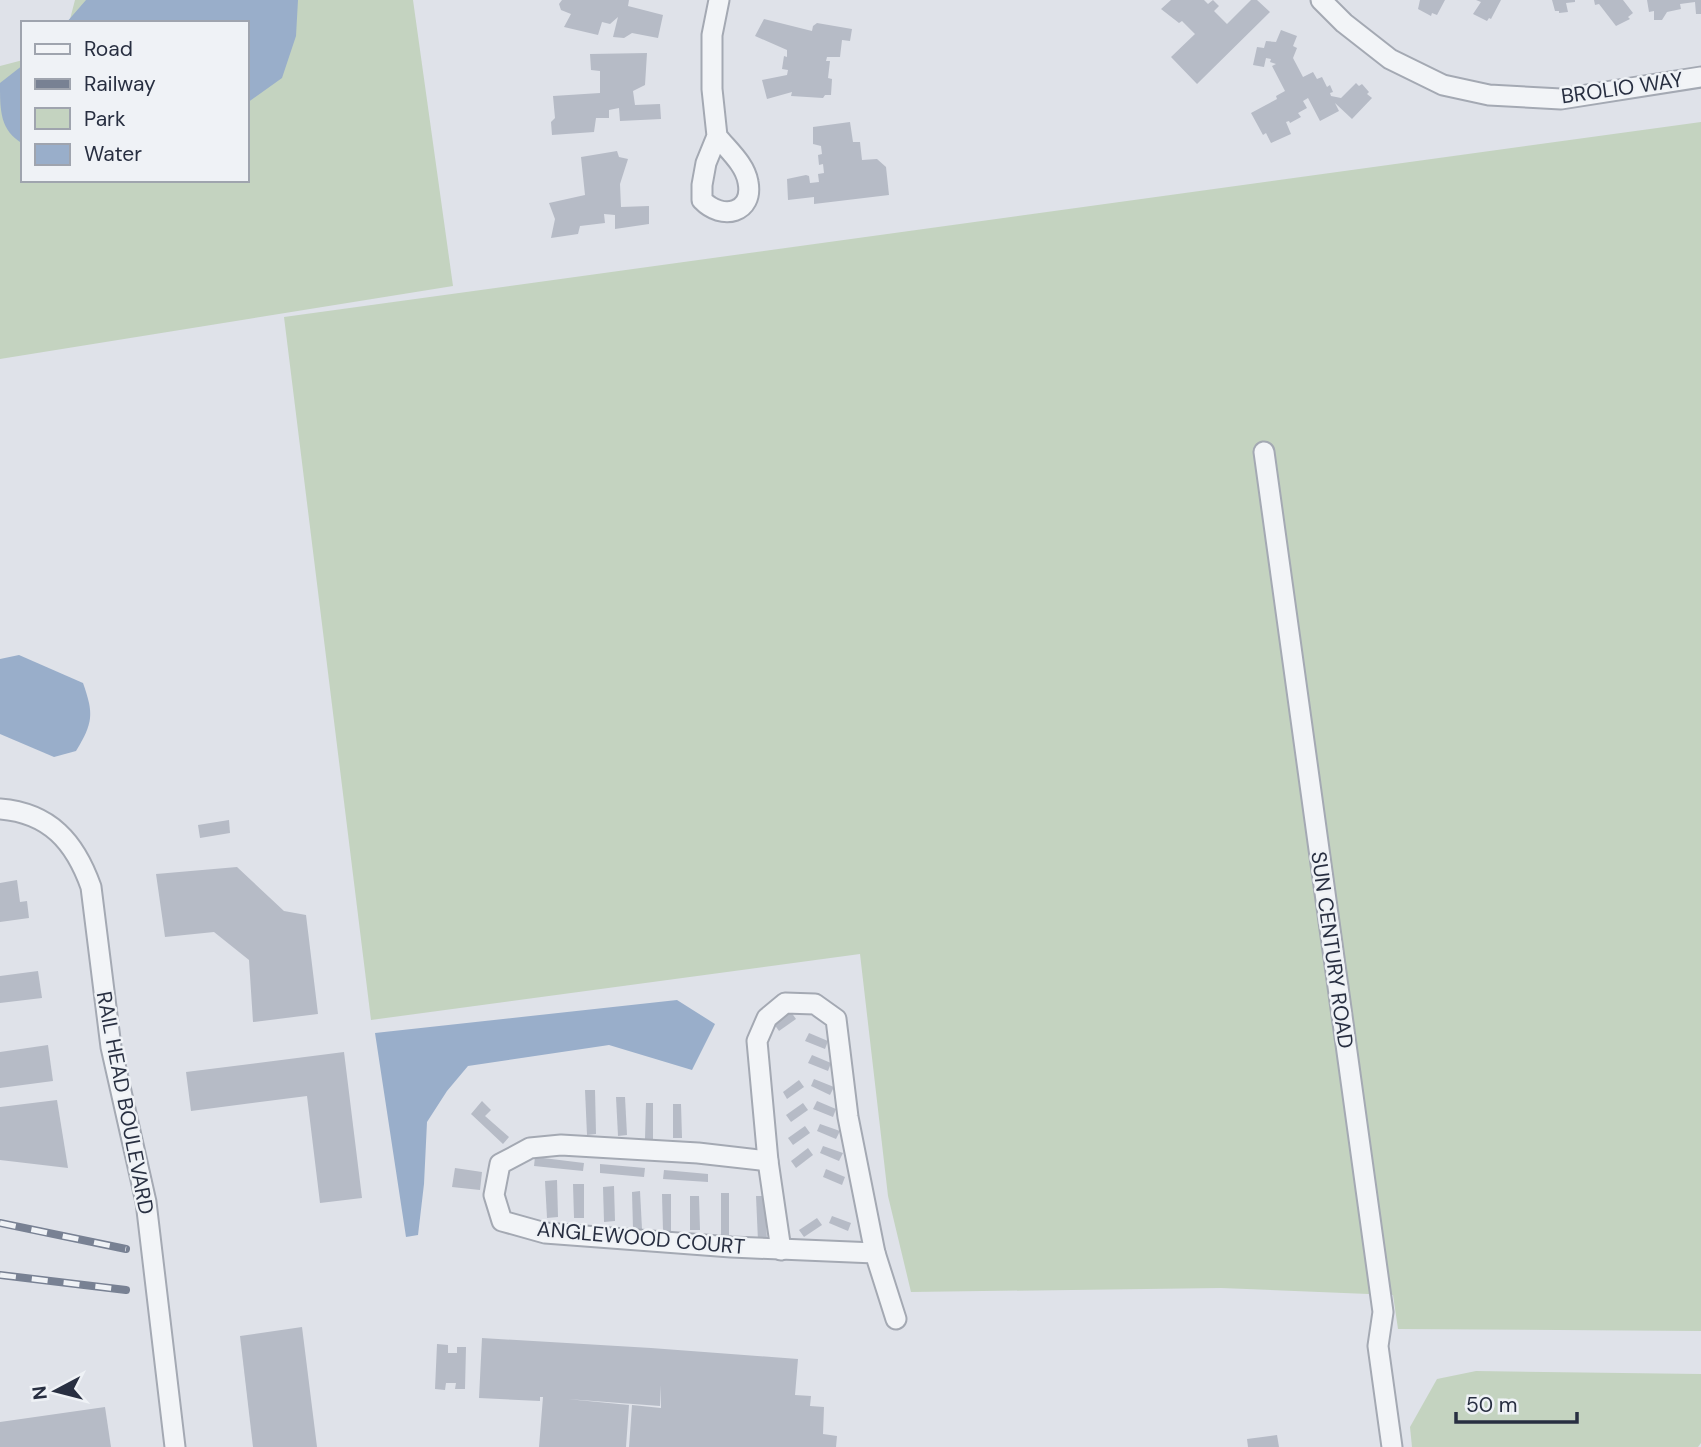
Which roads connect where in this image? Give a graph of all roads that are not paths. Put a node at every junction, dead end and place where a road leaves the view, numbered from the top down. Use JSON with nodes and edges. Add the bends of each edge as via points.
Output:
{"nodes":[{"id":1,"x":719,"y":0,"type":"edge"},
{"id":2,"x":1321,"y":0,"type":"edge"},
{"id":3,"x":1701,"y":77,"type":"edge"},
{"id":4,"x":717,"y":136,"type":"dead end"},
{"id":5,"x":1264,"y":452,"type":"dead end"},
{"id":6,"x":0,"y":809,"type":"edge"},
{"id":7,"x":768,"y":1161,"type":"junction"},
{"id":8,"x":781,"y":1250,"type":"junction"},
{"id":9,"x":874,"y":1253,"type":"junction"},
{"id":10,"x":896,"y":1319,"type":"dead end"},
{"id":11,"x":175,"y":1447,"type":"edge"},
{"id":12,"x":1392,"y":1447,"type":"edge"}],
"edges":[{"from":1,"to":4,"type":"street","via":[[712,35]]},
{"from":2,"to":3,"type":"street","name":"BROLIO WAY","via":[[1390,59],[1443,85],[1489,95],[1561,99]]},
{"from":5,"to":12,"type":"street","name":"SUN CENTURY ROAD","via":[[1383,1312],[1378,1346]]},
{"from":6,"to":11,"type":"street","name":"RAIL HEAD BOULEVARD","via":[[32,815],[57,831],[82,862],[91,887],[111,1047],[146,1202]]},
{"from":7,"to":8,"type":"street"},
{"from":7,"to":8,"type":"street","name":"ANGLEWOOD COURT","via":[[561,1145],[530,1148],[500,1164],[494,1195],[502,1221],[545,1233]]},
{"from":7,"to":9,"type":"street","via":[[757,1041],[767,1018],[785,1003],[815,1004],[836,1019],[848,1117]]},
{"from":8,"to":9,"type":"street","name":"ANGLEWOOD COURT"},
{"from":9,"to":10,"type":"street"}]}
